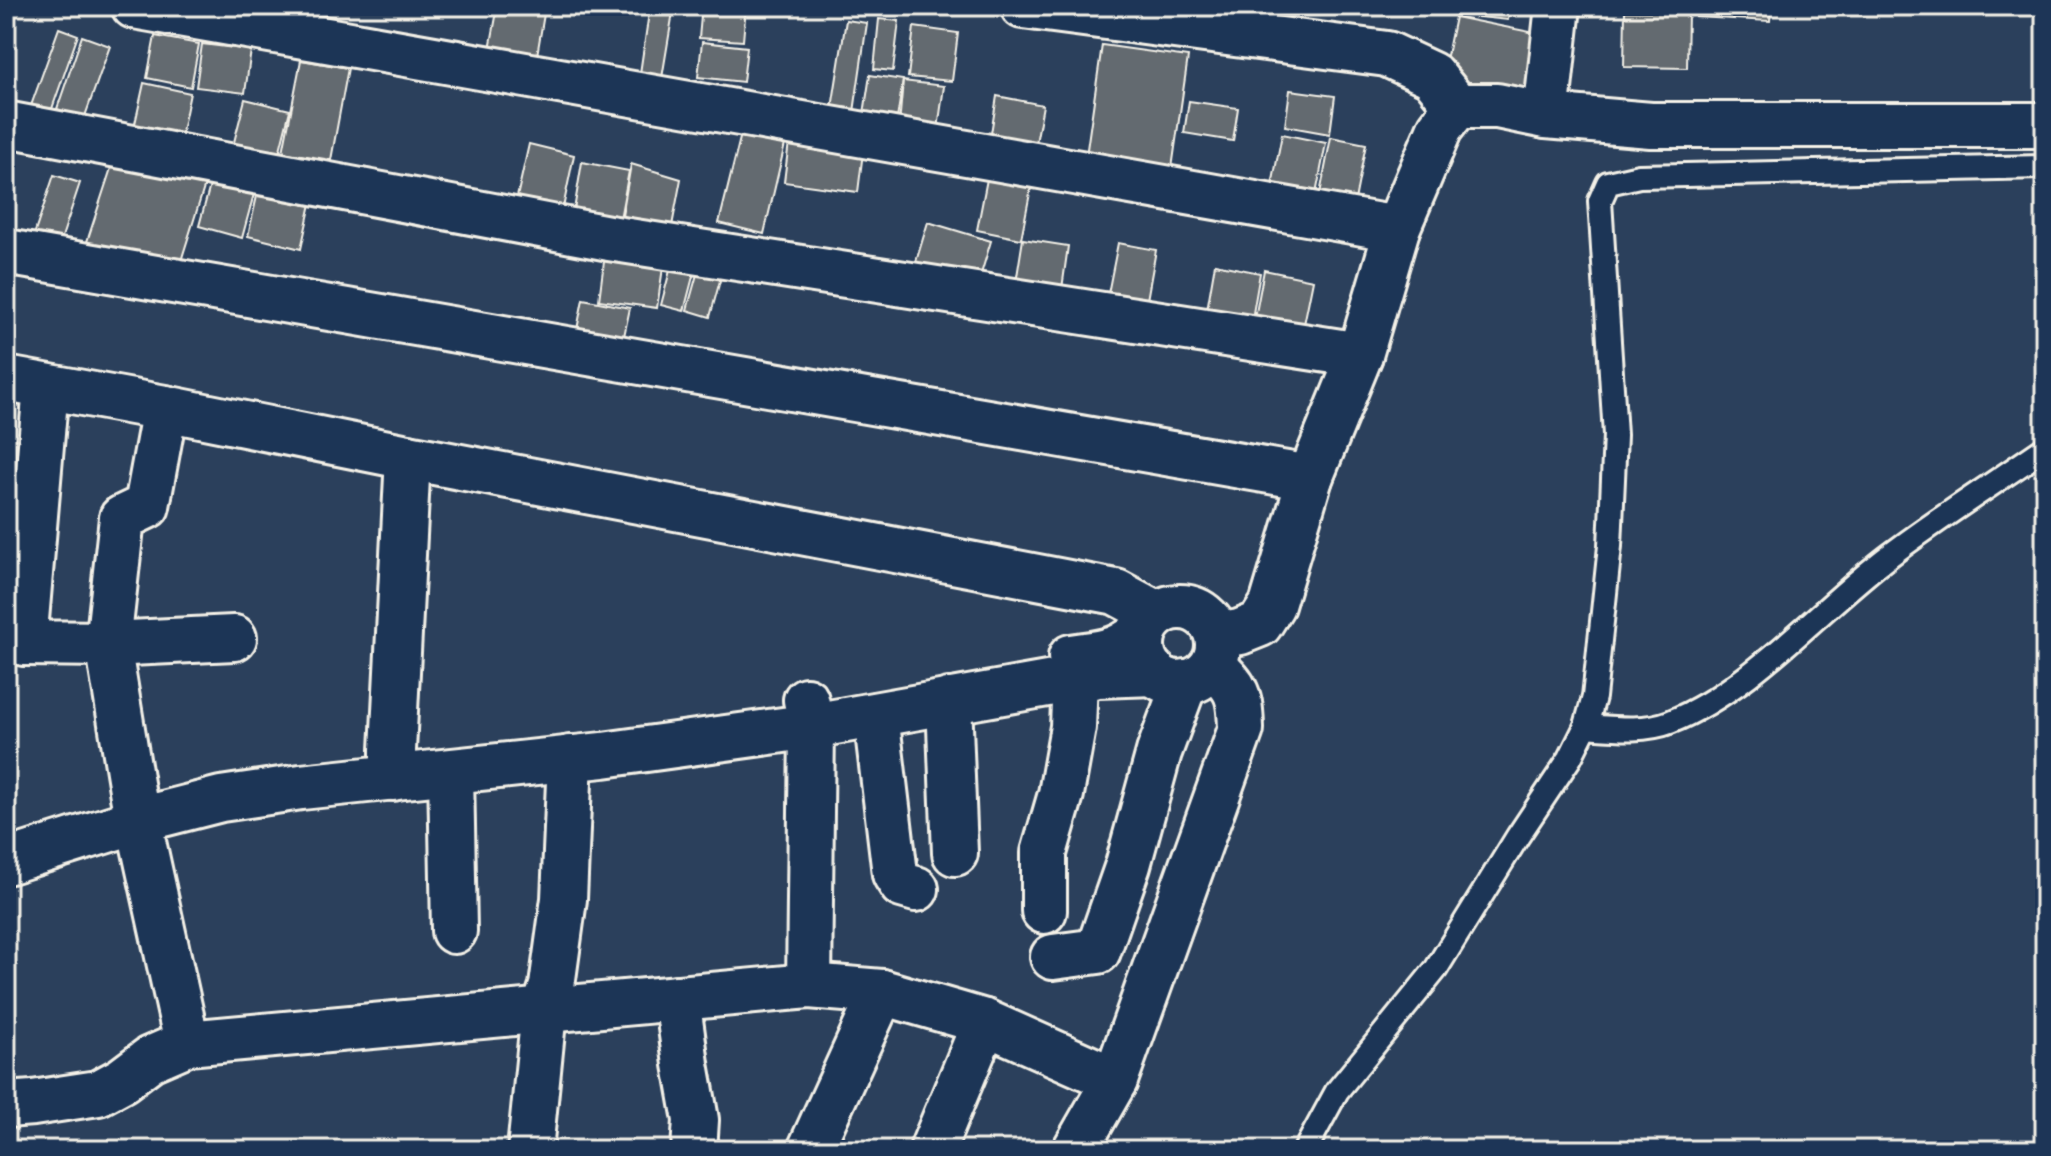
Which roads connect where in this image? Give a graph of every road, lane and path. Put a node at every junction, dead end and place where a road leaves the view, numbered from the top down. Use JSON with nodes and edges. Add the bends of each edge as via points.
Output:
{"nodes":[{"id":1,"x":134,"y":6,"type":"edge"},
{"id":2,"x":1023,"y":6,"type":"edge"},
{"id":3,"x":1558,"y":6,"type":"edge"},
{"id":4,"x":1457,"y":106,"type":"junction"},
{"id":5,"x":1546,"y":116,"type":"junction"},
{"id":6,"x":6,"y":124,"type":"edge"},
{"id":7,"x":2045,"y":125,"type":"edge"},
{"id":8,"x":2045,"y":167,"type":"edge"},
{"id":9,"x":1397,"y":229,"type":"junction"},
{"id":10,"x":6,"y":252,"type":"edge"},
{"id":11,"x":1360,"y":355,"type":"junction"},
{"id":12,"x":26,"y":383,"type":"edge"},
{"id":13,"x":165,"y":408,"type":"junction"},
{"id":14,"x":2045,"y":448,"type":"edge"},
{"id":15,"x":408,"y":457,"type":"junction"},
{"id":16,"x":1310,"y":478,"type":"junction"},
{"id":17,"x":1151,"y":622,"type":"junction"},
{"id":18,"x":234,"y":638,"type":"dead end"},
{"id":19,"x":108,"y":644,"type":"junction"},
{"id":20,"x":1193,"y":664,"type":"junction"},
{"id":21,"x":1075,"y":679,"type":"junction"},
{"id":22,"x":949,"y":701,"type":"junction"},
{"id":23,"x":809,"y":713,"type":"junction"},
{"id":24,"x":876,"y":715,"type":"junction"},
{"id":25,"x":1586,"y":726,"type":"junction"},
{"id":26,"x":570,"y":758,"type":"junction"},
{"id":27,"x":393,"y":764,"type":"junction"},
{"id":28,"x":451,"y":772,"type":"junction"},
{"id":29,"x":136,"y":808,"type":"junction"},
{"id":30,"x":6,"y":842,"type":"edge"},
{"id":31,"x":955,"y":853,"type":"dead end"},
{"id":32,"x":6,"y":862,"type":"edge"},
{"id":33,"x":916,"y":889,"type":"dead end"},
{"id":34,"x":1044,"y":911,"type":"dead end"},
{"id":35,"x":454,"y":931,"type":"dead end"},
{"id":36,"x":1053,"y":957,"type":"dead end"},
{"id":37,"x":809,"y":986,"type":"junction"},
{"id":38,"x":882,"y":992,"type":"junction"},
{"id":39,"x":677,"y":998,"type":"junction"},
{"id":40,"x":544,"y":1011,"type":"junction"},
{"id":41,"x":985,"y":1022,"type":"junction"},
{"id":42,"x":187,"y":1043,"type":"junction"},
{"id":43,"x":1115,"y":1080,"type":"junction"},
{"id":44,"x":6,"y":1105,"type":"edge"},
{"id":45,"x":530,"y":1150,"type":"edge"},
{"id":46,"x":694,"y":1150,"type":"edge"},
{"id":47,"x":810,"y":1150,"type":"edge"},
{"id":48,"x":932,"y":1150,"type":"edge"},
{"id":49,"x":1075,"y":1150,"type":"edge"},
{"id":50,"x":1305,"y":1150,"type":"edge"}],
"edges":[{"from":1,"to":9,"type":"street"},
{"from":2,"to":4,"type":"street","via":[[1387,54],[1432,75]]},
{"from":3,"to":5,"type":"street"},
{"from":4,"to":5,"type":"street","via":[[1497,106]]},
{"from":4,"to":9,"type":"street","via":[[1440,128]]},
{"from":5,"to":7,"type":"street","via":[[1651,125]]},
{"from":6,"to":11,"type":"street","via":[[609,238]]},
{"from":8,"to":25,"type":"lane","via":[[1639,176],[1608,183],[1600,201],[1615,435],[1610,546],[1594,697]]},
{"from":9,"to":11,"type":"street"},
{"from":10,"to":16,"type":"street"},
{"from":11,"to":16,"type":"street"},
{"from":12,"to":13,"type":"street"},
{"from":12,"to":19,"type":"street","via":[[24,643]]},
{"from":13,"to":15,"type":"street"},
{"from":13,"to":19,"type":"street","via":[[147,506],[122,518]]},
{"from":14,"to":25,"type":"lane","via":[[1889,557],[1710,703],[1668,723],[1627,729]]},
{"from":15,"to":17,"type":"street","via":[[1116,592]]},
{"from":15,"to":27,"type":"street"},
{"from":16,"to":20,"type":"street","via":[[1272,605],[1260,624]]},
{"from":17,"to":20,"type":"street","via":[[1142,644],[1145,660]]},
{"from":17,"to":20,"type":"street","via":[[1174,607],[1193,608],[1209,619]]},
{"from":17,"to":23,"type":"street","via":[[1128,644],[1106,652]]},
{"from":18,"to":19,"type":"street"},
{"from":19,"to":29,"type":"street"},
{"from":20,"to":21,"type":"street"},
{"from":20,"to":36,"type":"street","via":[[1159,752],[1098,951]]},
{"from":20,"to":43,"type":"street","via":[[1232,683],[1240,703],[1241,729]]},
{"from":21,"to":22,"type":"street"},
{"from":21,"to":34,"type":"street","via":[[1073,727],[1044,853]]},
{"from":22,"to":24,"type":"street"},
{"from":22,"to":31,"type":"street"},
{"from":23,"to":24,"type":"street"},
{"from":23,"to":26,"type":"street"},
{"from":23,"to":27,"type":"street","via":[[600,731]]},
{"from":23,"to":37,"type":"street"},
{"from":24,"to":33,"type":"street","via":[[895,874],[902,885]]},
{"from":25,"to":50,"type":"lane","via":[[1436,969],[1337,1091]]},
{"from":26,"to":28,"type":"street"},
{"from":26,"to":40,"type":"street","via":[[564,899]]},
{"from":27,"to":28,"type":"street"},
{"from":27,"to":29,"type":"street","via":[[301,787]]},
{"from":28,"to":35,"type":"street"},
{"from":29,"to":30,"type":"street","via":[[42,827]]},
{"from":29,"to":32,"type":"street"},
{"from":29,"to":42,"type":"street"},
{"from":37,"to":38,"type":"street"},
{"from":37,"to":39,"type":"street"},
{"from":38,"to":41,"type":"street"},
{"from":38,"to":47,"type":"street"},
{"from":39,"to":40,"type":"street"},
{"from":39,"to":46,"type":"street","via":[[696,1120]]},
{"from":40,"to":42,"type":"street"},
{"from":40,"to":45,"type":"street"},
{"from":41,"to":43,"type":"street"},
{"from":41,"to":48,"type":"street"},
{"from":42,"to":44,"type":"street","via":[[150,1059],[98,1093]]},
{"from":43,"to":49,"type":"street"}]}
